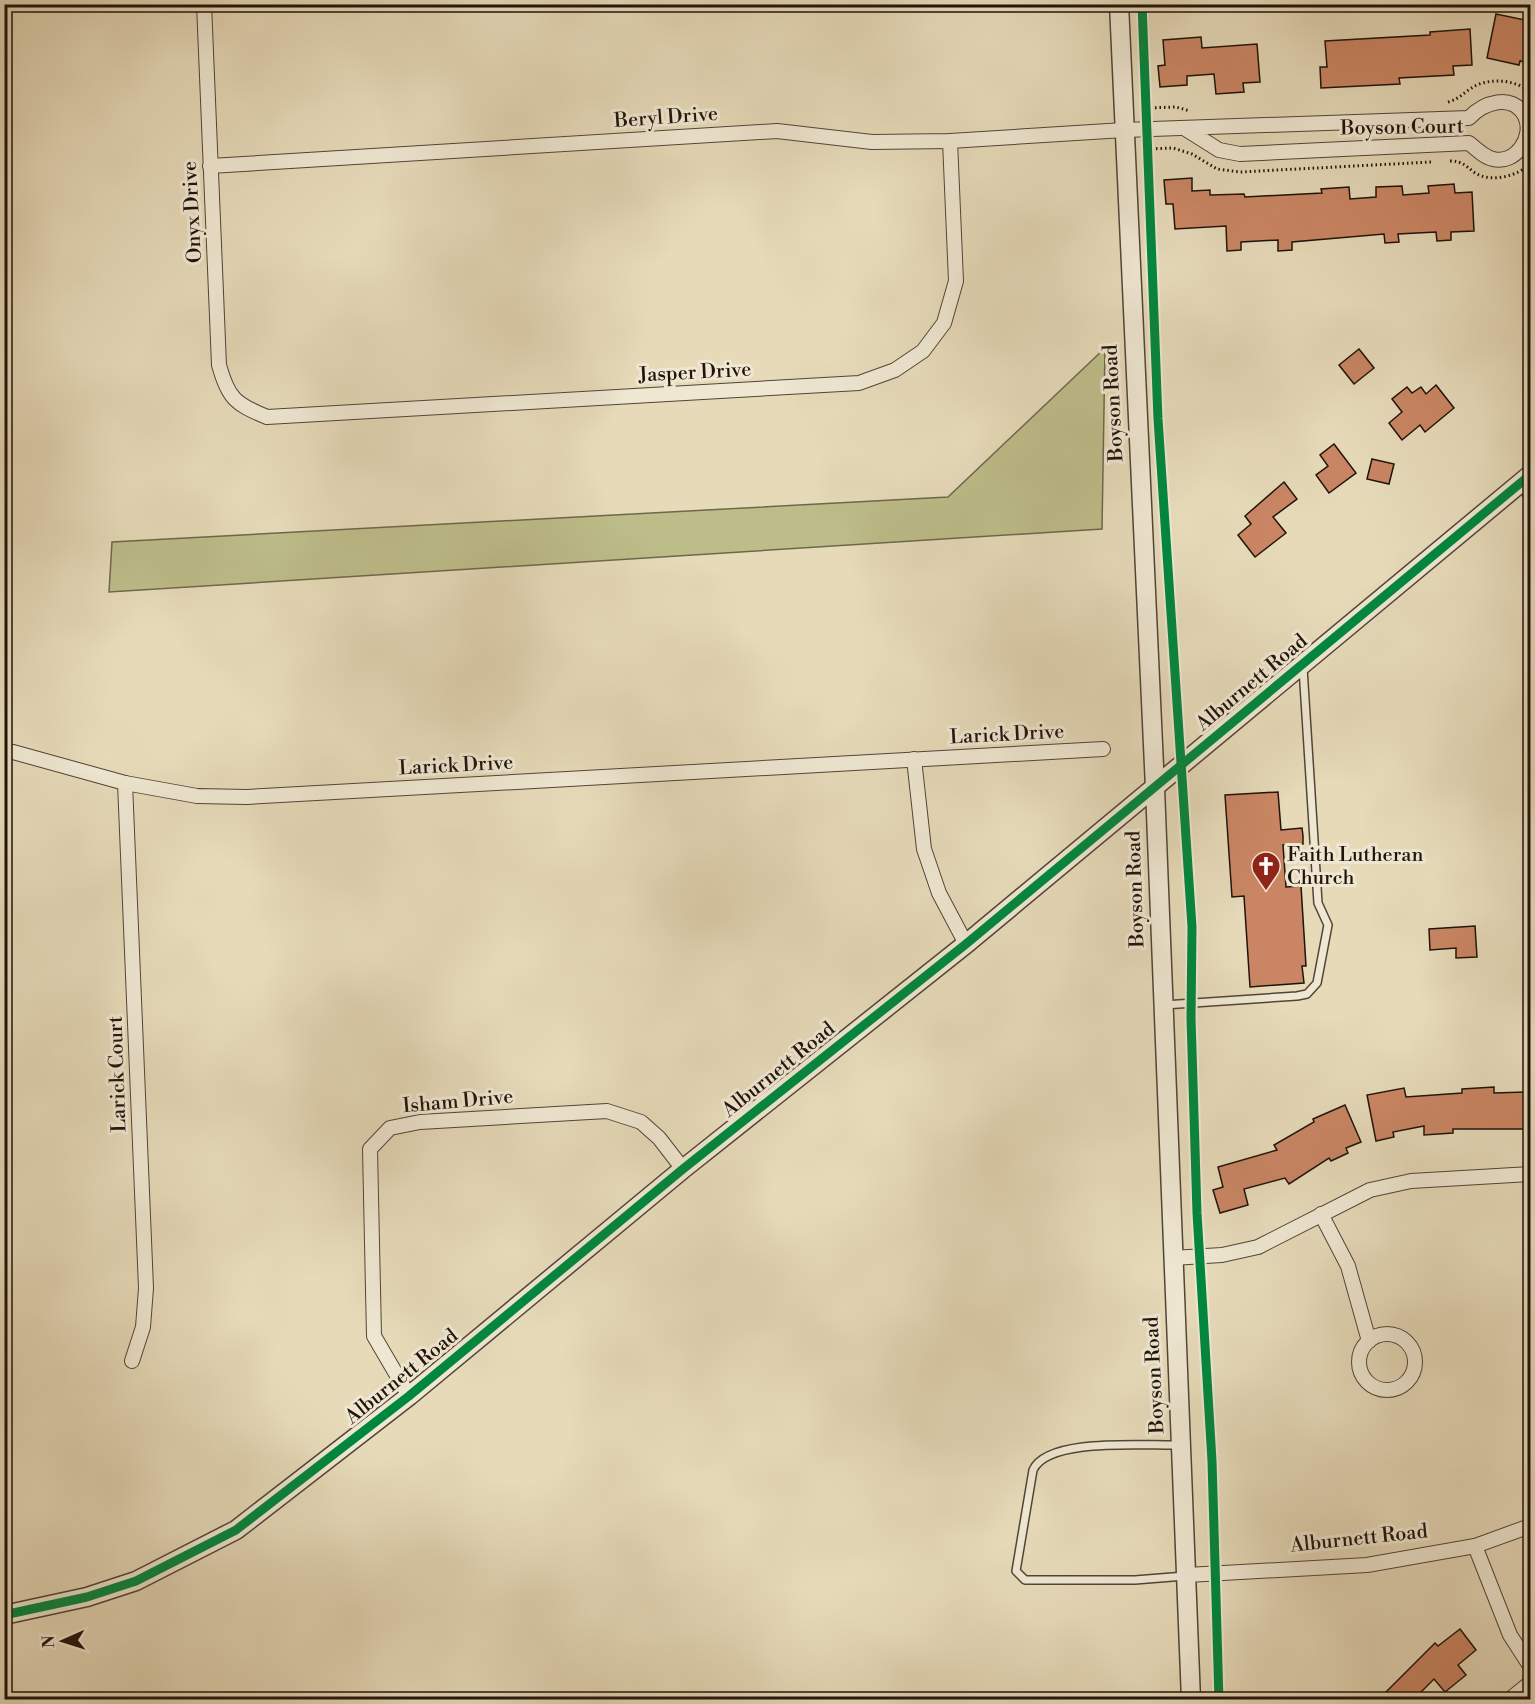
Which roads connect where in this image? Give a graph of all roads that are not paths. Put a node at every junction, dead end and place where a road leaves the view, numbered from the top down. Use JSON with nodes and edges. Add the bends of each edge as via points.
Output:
{"nodes":[{"id":1,"x":204,"y":4,"type":"edge"},
{"id":2,"x":1119,"y":4,"type":"edge"},
{"id":3,"x":1184,"y":128,"type":"junction"},
{"id":4,"x":1124,"y":130,"type":"junction"},
{"id":5,"x":950,"y":141,"type":"junction"},
{"id":6,"x":210,"y":166,"type":"junction"},
{"id":7,"x":244,"y":408,"type":"joint"},
{"id":8,"x":1526,"y":479,"type":"edge"},
{"id":9,"x":1530,"y":501,"type":"edge"},
{"id":10,"x":1303,"y":665,"type":"junction"},
{"id":11,"x":1103,"y":749,"type":"dead end"},
{"id":12,"x":4,"y":753,"type":"edge"},
{"id":13,"x":914,"y":759,"type":"junction"},
{"id":14,"x":126,"y":783,"type":"junction"},
{"id":15,"x":1155,"y":788,"type":"junction"},
{"id":16,"x":966,"y":944,"type":"junction"},
{"id":17,"x":1163,"y":1005,"type":"junction"},
{"id":18,"x":683,"y":1169,"type":"junction"},
{"id":19,"x":1530,"y":1174,"type":"edge"},
{"id":20,"x":1321,"y":1214,"type":"junction"},
{"id":21,"x":1172,"y":1258,"type":"junction"},
{"id":22,"x":1369,"y":1341,"type":"junction"},
{"id":23,"x":132,"y":1362,"type":"dead end"},
{"id":24,"x":409,"y":1396,"type":"junction"},
{"id":25,"x":1181,"y":1445,"type":"junction"},
{"id":26,"x":1530,"y":1526,"type":"edge"},
{"id":27,"x":1475,"y":1546,"type":"junction"},
{"id":28,"x":1187,"y":1575,"type":"junction"},
{"id":29,"x":4,"y":1616,"type":"edge"},
{"id":30,"x":1530,"y":1666,"type":"edge"},
{"id":31,"x":1530,"y":1683,"type":"edge"},
{"id":32,"x":1191,"y":1700,"type":"edge"},
{"id":33,"x":1509,"y":1700,"type":"edge"}],
"edges":[{"from":1,"to":6,"type":"street","name":"Onyx Drive"},
{"from":2,"to":4,"type":"street","name":"Boyson Road"},
{"from":3,"to":3,"type":"street","name":"Boyson Court","via":[[1219,150],[1240,153],[1469,143],[1493,159],[1518,153],[1525,144],[1527,129],[1525,116],[1498,102],[1478,108],[1469,118]]},
{"from":3,"to":4,"type":"street","name":"Beryl Drive"},
{"from":4,"to":5,"type":"street","name":"Beryl Drive"},
{"from":4,"to":15,"type":"street","name":"Boyson Road"},
{"from":5,"to":6,"type":"street","name":"Beryl Drive","via":[[872,142],[777,131]]},
{"from":5,"to":7,"type":"street","name":"Jasper Drive","via":[[957,281],[944,322],[923,351],[895,370],[860,383],[836,385],[267,417]]},
{"from":6,"to":7,"type":"street","name":"Onyx Drive","via":[[219,365],[226,390]]},
{"from":8,"to":9,"type":"lane"},
{"from":8,"to":10,"type":"street","name":"Alburnett Road"},
{"from":10,"to":15,"type":"street","name":"Alburnett Road"},
{"from":10,"to":17,"type":"lane","via":[[1318,903],[1328,925],[1317,983],[1307,994],[1297,996]]},
{"from":11,"to":13,"type":"street","name":"Larick Drive"},
{"from":12,"to":14,"type":"street","name":"Larick Drive","via":[[13,752]]},
{"from":13,"to":14,"type":"street","name":"Larick Drive","via":[[247,797],[197,796]]},
{"from":13,"to":16,"type":"street","via":[[924,849],[939,893]]},
{"from":14,"to":23,"type":"street","name":"Larick Court","via":[[146,1288],[143,1327]]},
{"from":15,"to":16,"type":"street","name":"Alburnett Road"},
{"from":15,"to":17,"type":"street","name":"Boyson Road"},
{"from":16,"to":18,"type":"street","name":"Alburnett Road"},
{"from":17,"to":21,"type":"street","name":"Boyson Road"},
{"from":18,"to":24,"type":"street","name":"Alburnett Road"},
{"from":18,"to":24,"type":"street","name":"Isham Drive","via":[[641,1122],[607,1111],[420,1122],[390,1128],[370,1149],[374,1336]]},
{"from":19,"to":20,"type":"street","via":[[1411,1181],[1370,1190]]},
{"from":20,"to":21,"type":"street","via":[[1258,1247],[1222,1255]]},
{"from":20,"to":22,"type":"street","via":[[1348,1266]]},
{"from":21,"to":25,"type":"street","name":"Boyson Road"},
{"from":22,"to":22,"type":"street","via":[[1360,1358],[1363,1377],[1378,1389],[1388,1390],[1406,1383],[1415,1368],[1408,1343],[1384,1334]]},
{"from":24,"to":29,"type":"street","name":"Alburnett Road","via":[[237,1530],[192,1555],[136,1581],[87,1597]]},
{"from":25,"to":28,"type":"street","name":"Boyson Road"},
{"from":25,"to":28,"type":"lane","via":[[1068,1448],[1037,1462],[1016,1571],[1024,1580],[1135,1580]]},
{"from":26,"to":27,"type":"street","name":"Alburnett Road"},
{"from":27,"to":28,"type":"street","name":"Alburnett Road","via":[[1367,1565]]},
{"from":27,"to":30,"type":"street","via":[[1510,1635]]},
{"from":28,"to":32,"type":"street","name":"Boyson Road"},
{"from":31,"to":33,"type":"street"}]}
